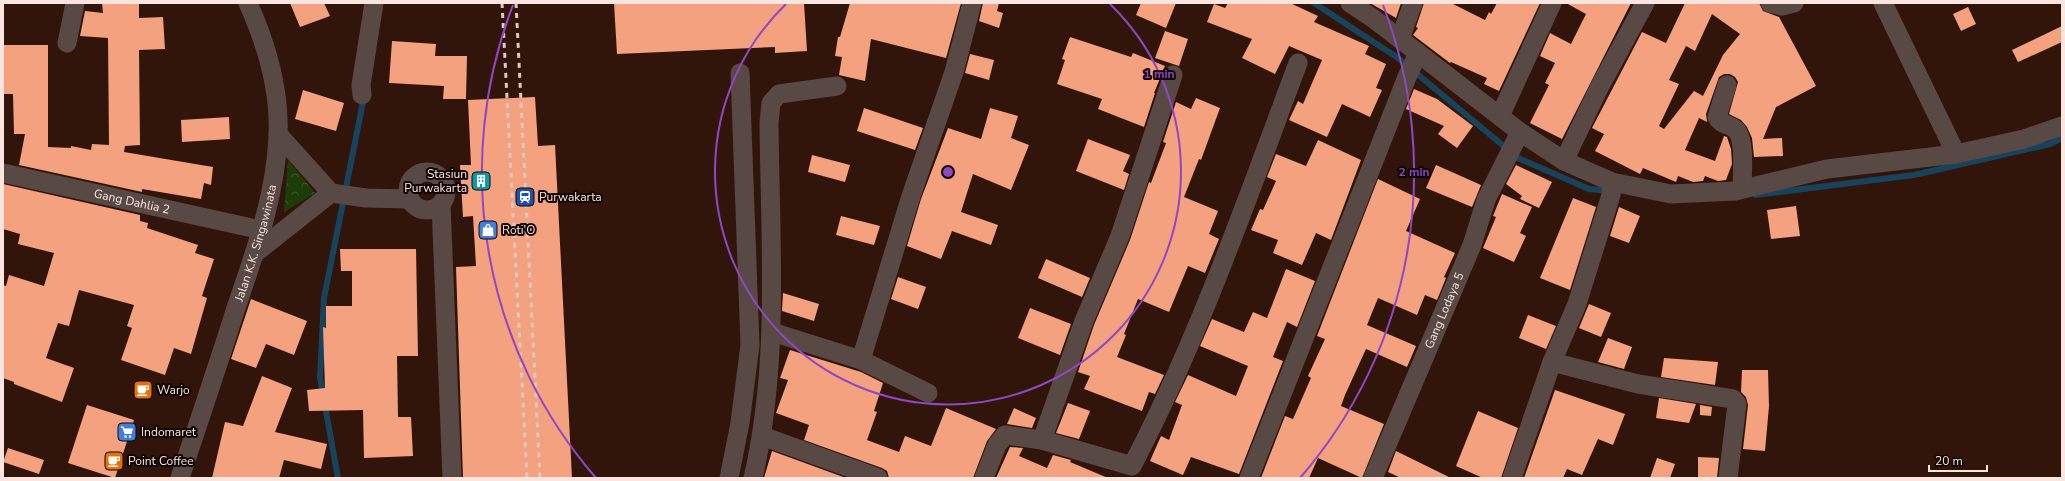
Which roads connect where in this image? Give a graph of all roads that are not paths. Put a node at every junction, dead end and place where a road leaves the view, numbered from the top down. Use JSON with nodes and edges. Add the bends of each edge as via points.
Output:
{"nodes":[{"id":1,"x":75,"y":3,"type":"edge"},
{"id":2,"x":248,"y":3,"type":"edge"},
{"id":3,"x":374,"y":3,"type":"edge"},
{"id":4,"x":972,"y":3,"type":"edge"},
{"id":5,"x":1350,"y":3,"type":"edge"},
{"id":6,"x":1413,"y":3,"type":"edge"},
{"id":7,"x":1552,"y":3,"type":"edge"},
{"id":8,"x":1645,"y":3,"type":"edge"},
{"id":9,"x":1770,"y":3,"type":"edge"},
{"id":10,"x":1794,"y":3,"type":"edge"},
{"id":11,"x":1883,"y":3,"type":"edge"},
{"id":12,"x":1400,"y":39,"type":"junction"},
{"id":13,"x":67,"y":43,"type":"dead end"},
{"id":14,"x":1417,"y":56,"type":"junction"},
{"id":15,"x":1298,"y":63,"type":"dead end"},
{"id":16,"x":740,"y":73,"type":"dead end"},
{"id":17,"x":1173,"y":75,"type":"dead end"},
{"id":18,"x":1727,"y":85,"type":"dead end"},
{"id":19,"x":837,"y":86,"type":"dead end"},
{"id":20,"x":362,"y":95,"type":"dead end"},
{"id":21,"x":1500,"y":116,"type":"junction"},
{"id":22,"x":2062,"y":126,"type":"edge"},
{"id":23,"x":278,"y":134,"type":"junction"},
{"id":24,"x":1513,"y":145,"type":"junction"},
{"id":25,"x":1956,"y":154,"type":"junction"},
{"id":26,"x":1564,"y":162,"type":"junction"},
{"id":27,"x":3,"y":173,"type":"edge"},
{"id":28,"x":1612,"y":188,"type":"junction"},
{"id":29,"x":1742,"y":188,"type":"junction"},
{"id":30,"x":334,"y":193,"type":"junction"},
{"id":31,"x":410,"y":199,"type":"junction"},
{"id":32,"x":442,"y":204,"type":"junction"},
{"id":33,"x":261,"y":230,"type":"junction"},
{"id":34,"x":254,"y":254,"type":"junction"},
{"id":35,"x":772,"y":332,"type":"junction"},
{"id":36,"x":860,"y":360,"type":"junction"},
{"id":37,"x":1552,"y":362,"type":"junction"},
{"id":38,"x":928,"y":394,"type":"dead end"},
{"id":39,"x":762,"y":436,"type":"junction"},
{"id":40,"x":1042,"y":440,"type":"junction"},
{"id":41,"x":1129,"y":472,"type":"edge"},
{"id":42,"x":180,"y":478,"type":"edge"},
{"id":43,"x":452,"y":478,"type":"edge"},
{"id":44,"x":729,"y":478,"type":"edge"},
{"id":45,"x":753,"y":478,"type":"edge"},
{"id":46,"x":878,"y":478,"type":"edge"},
{"id":47,"x":984,"y":478,"type":"edge"},
{"id":48,"x":1250,"y":478,"type":"edge"},
{"id":49,"x":1372,"y":478,"type":"edge"},
{"id":50,"x":1512,"y":478,"type":"edge"},
{"id":51,"x":1728,"y":478,"type":"edge"}],
"edges":[{"from":1,"to":13,"type":"street"},
{"from":2,"to":23,"type":"street","name":"Jalan K.K. Singawinata","via":[[260,31],[271,70]]},
{"from":3,"to":20,"type":"street","via":[[361,85]]},
{"from":4,"to":36,"type":"street","via":[[954,72],[911,196]]},
{"from":5,"to":12,"type":"street"},
{"from":6,"to":12,"type":"street"},
{"from":7,"to":21,"type":"street"},
{"from":8,"to":26,"type":"street","via":[[1599,88]]},
{"from":9,"to":10,"type":"street","via":[[1782,6]]},
{"from":11,"to":25,"type":"street"},
{"from":12,"to":14,"type":"street"},
{"from":14,"to":21,"type":"street"},
{"from":14,"to":48,"type":"street"},
{"from":15,"to":41,"type":"street","via":[[1226,252],[1153,426]]},
{"from":16,"to":44,"type":"street","via":[[750,345],[740,423]]},
{"from":17,"to":40,"type":"street","via":[[1120,236],[1084,321]]},
{"from":18,"to":29,"type":"street","via":[[1717,117],[1722,123],[1735,128],[1741,136]]},
{"from":19,"to":35,"type":"street","via":[[779,94],[771,103],[769,123]]},
{"from":21,"to":24,"type":"street"},
{"from":22,"to":25,"type":"street","via":[[2024,139]]},
{"from":23,"to":30,"type":"street"},
{"from":23,"to":33,"type":"street","name":"Jalan K.K. Singawinata","via":[[273,182]]},
{"from":24,"to":26,"type":"street"},
{"from":24,"to":49,"type":"street","name":"Gang Lodaya 5","via":[[1486,200],[1472,245]]},
{"from":25,"to":29,"type":"street","via":[[1827,169]]},
{"from":26,"to":28,"type":"street"},
{"from":27,"to":33,"type":"street","name":"Gang Dahlia 2"},
{"from":28,"to":29,"type":"street","via":[[1671,194],[1720,193]]},
{"from":28,"to":37,"type":"street","via":[[1577,304]]},
{"from":30,"to":31,"type":"street","via":[[358,197]]},
{"from":30,"to":34,"type":"street"},
{"from":31,"to":32,"type":"street","via":[[420,209],[435,209]]},
{"from":31,"to":32,"type":"street","via":[[409,185],[412,179],[418,175],[431,173],[442,179],[445,185],[445,198]]},
{"from":32,"to":43,"type":"street"},
{"from":33,"to":34,"type":"street","name":"Jalan K.K. Singawinata"},
{"from":34,"to":42,"type":"street","name":"Jalan K.K. Singawinata"},
{"from":35,"to":36,"type":"street"},
{"from":35,"to":39,"type":"street"},
{"from":36,"to":38,"type":"street"},
{"from":37,"to":50,"type":"street"},
{"from":37,"to":51,"type":"street","via":[[1638,384],[1733,399],[1737,404]]},
{"from":39,"to":45,"type":"street"},
{"from":39,"to":46,"type":"street"},
{"from":40,"to":41,"type":"street"},
{"from":40,"to":47,"type":"street","via":[[1005,435],[998,444]]}]}
